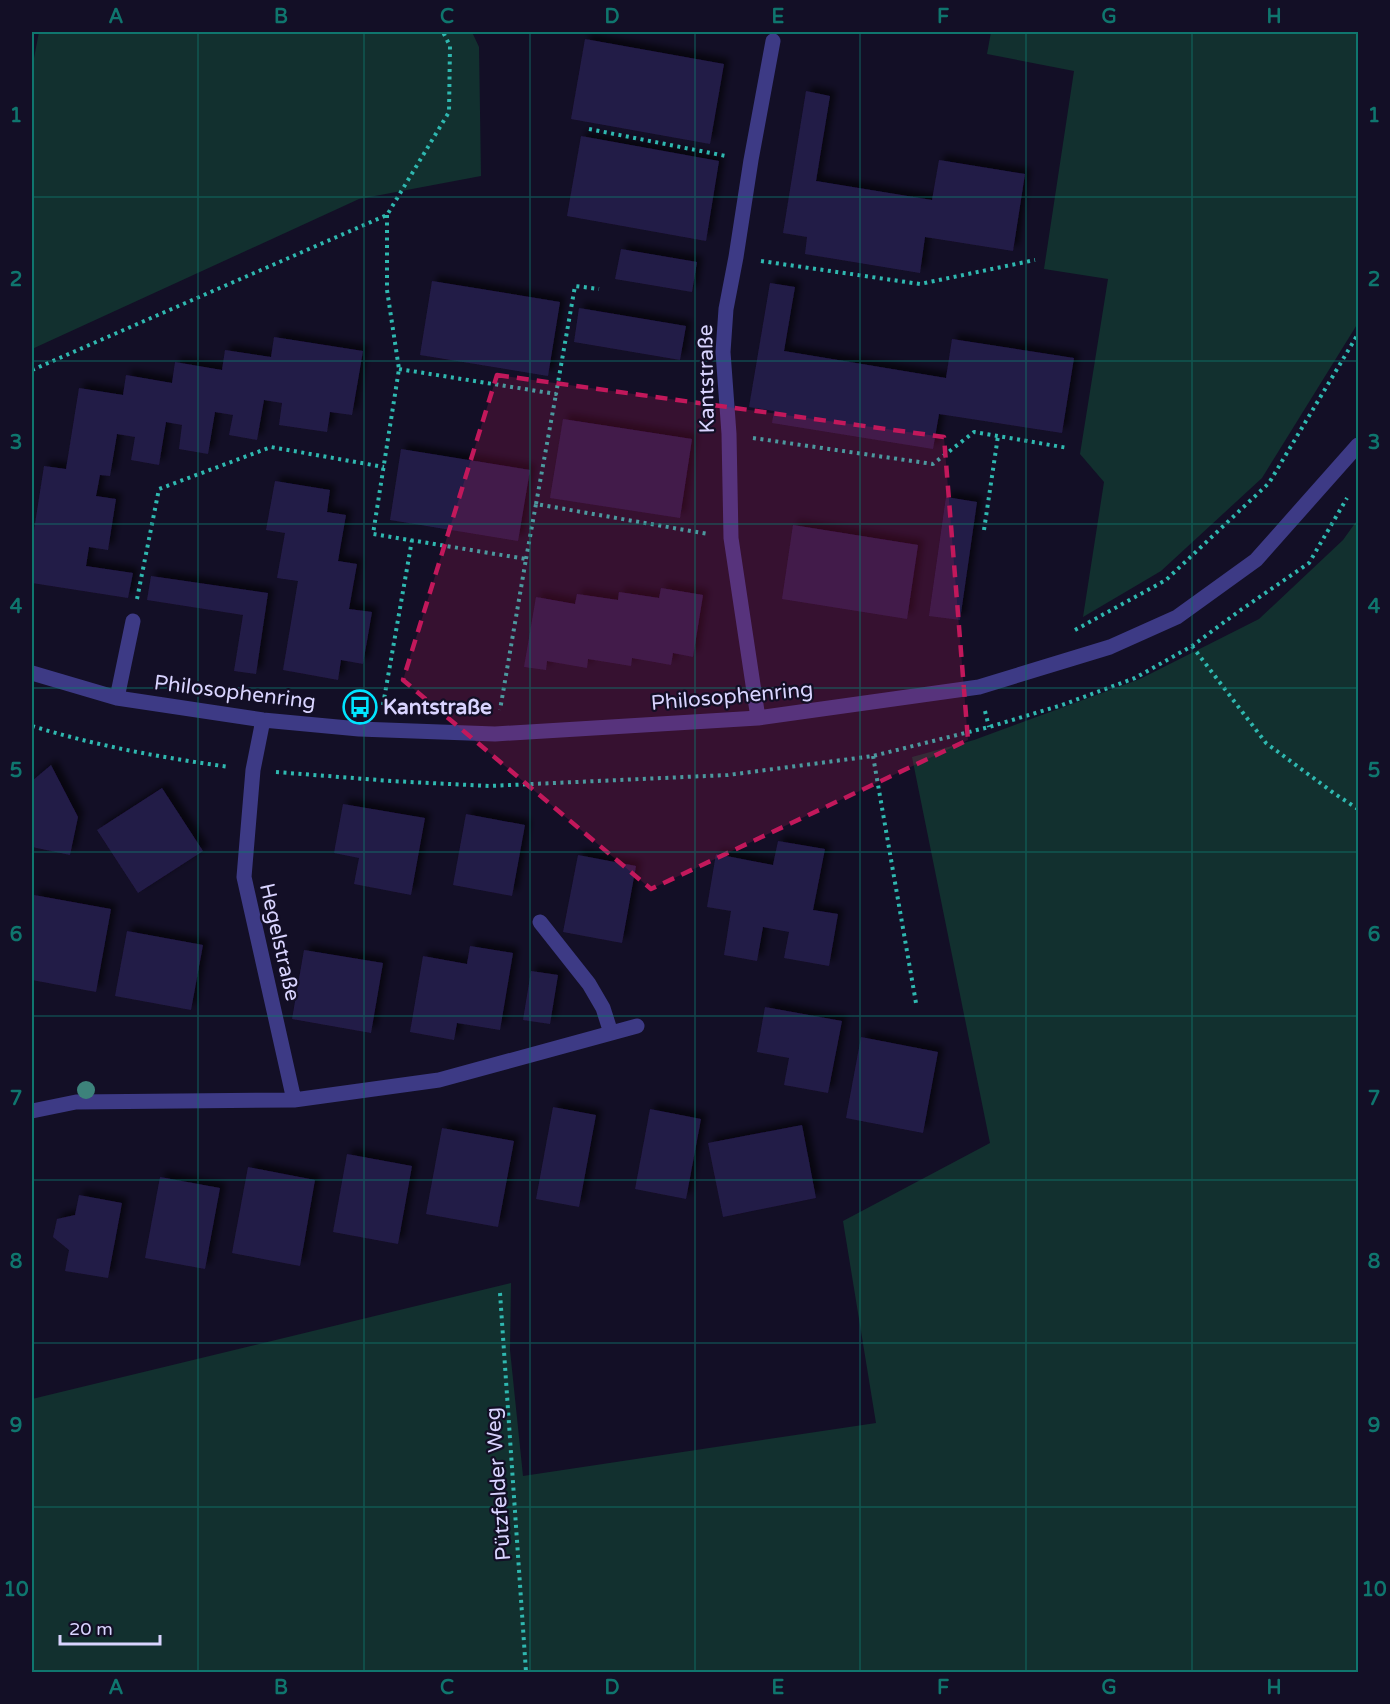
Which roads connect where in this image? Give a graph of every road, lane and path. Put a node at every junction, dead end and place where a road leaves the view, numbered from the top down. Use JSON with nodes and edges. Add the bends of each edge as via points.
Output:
{"nodes":[{"id":1,"x":443,"y":32,"type":"edge"},
{"id":2,"x":773,"y":41,"type":"dead end"},
{"id":3,"x":589,"y":129,"type":"dead end"},
{"id":4,"x":709,"y":153,"type":"dead end"},
{"id":5,"x":387,"y":215,"type":"junction"},
{"id":6,"x":736,"y":257,"type":"junction"},
{"id":7,"x":1035,"y":260,"type":"dead end"},
{"id":8,"x":599,"y":289,"type":"dead end"},
{"id":9,"x":399,"y":369,"type":"junction"},
{"id":10,"x":32,"y":370,"type":"edge"},
{"id":11,"x":556,"y":394,"type":"junction"},
{"id":12,"x":729,"y":434,"type":"junction"},
{"id":13,"x":998,"y":436,"type":"junction"},
{"id":14,"x":1359,"y":445,"type":"edge"},
{"id":15,"x":1068,"y":448,"type":"dead end"},
{"id":16,"x":384,"y":467,"type":"junction"},
{"id":17,"x":536,"y":504,"type":"junction"},
{"id":18,"x":984,"y":530,"type":"dead end"},
{"id":19,"x":731,"y":538,"type":"junction"},
{"id":20,"x":412,"y":540,"type":"junction"},
{"id":21,"x":526,"y":559,"type":"junction"},
{"id":22,"x":137,"y":599,"type":"dead end"},
{"id":23,"x":133,"y":621,"type":"dead end"},
{"id":24,"x":1192,"y":646,"type":"dead end"},
{"id":25,"x":32,"y":673,"type":"edge"},
{"id":26,"x":117,"y":698,"type":"junction"},
{"id":27,"x":383,"y":708,"type":"dead end"},
{"id":28,"x":758,"y":718,"type":"junction"},
{"id":29,"x":263,"y":720,"type":"junction"},
{"id":30,"x":495,"y":734,"type":"junction"},
{"id":31,"x":873,"y":756,"type":"dead end"},
{"id":32,"x":1359,"y":809,"type":"edge"},
{"id":33,"x":540,"y":922,"type":"dead end"},
{"id":34,"x":916,"y":1003,"type":"dead end"},
{"id":35,"x":637,"y":1026,"type":"dead end"},
{"id":36,"x":611,"y":1033,"type":"junction"},
{"id":37,"x":294,"y":1100,"type":"junction"},
{"id":38,"x":32,"y":1111,"type":"edge"},
{"id":39,"x":500,"y":1293,"type":"dead end"},
{"id":40,"x":526,"y":1672,"type":"edge"}],
"edges":[{"from":1,"to":5,"type":"path","via":[[450,46],[449,112]]},
{"from":2,"to":6,"type":"street","name":"Kantstraße"},
{"from":3,"to":4,"type":"path"},
{"from":5,"to":9,"type":"path","via":[[387,290]]},
{"from":5,"to":10,"type":"path"},
{"from":6,"to":7,"type":"path","via":[[920,284]]},
{"from":6,"to":12,"type":"street","name":"Kantstraße","via":[[723,352]]},
{"from":8,"to":11,"type":"path","via":[[575,286]]},
{"from":9,"to":11,"type":"path"},
{"from":9,"to":16,"type":"path"},
{"from":11,"to":17,"type":"path"},
{"from":12,"to":13,"type":"path","via":[[933,464],[974,432]]},
{"from":12,"to":19,"type":"street","name":"Kantstraße"},
{"from":13,"to":15,"type":"path"},
{"from":13,"to":18,"type":"path"},
{"from":14,"to":28,"type":"street","name":"Philosophenring","via":[[1256,560],[1177,618],[1110,647],[979,687]]},
{"from":16,"to":20,"type":"path","via":[[373,534]]},
{"from":16,"to":22,"type":"path","via":[[271,447],[159,489]]},
{"from":17,"to":19,"type":"path"},
{"from":17,"to":21,"type":"path"},
{"from":19,"to":28,"type":"street","name":"Kantstraße"},
{"from":20,"to":21,"type":"path"},
{"from":20,"to":27,"type":"path"},
{"from":21,"to":30,"type":"path"},
{"from":23,"to":26,"type":"street"},
{"from":24,"to":32,"type":"path","via":[[1266,742]]},
{"from":25,"to":26,"type":"street","name":"Philosophenring"},
{"from":26,"to":29,"type":"street","name":"Philosophenring"},
{"from":28,"to":30,"type":"street","name":"Philosophenring"},
{"from":29,"to":30,"type":"street","name":"Philosophenring","via":[[359,729]]},
{"from":29,"to":37,"type":"street","name":"Hegelstraße","via":[[253,770],[244,878]]},
{"from":31,"to":34,"type":"path"},
{"from":33,"to":36,"type":"street","via":[[589,984]]},
{"from":35,"to":36,"type":"street"},
{"from":36,"to":37,"type":"street","via":[[439,1080]]},
{"from":37,"to":38,"type":"street","via":[[76,1102]]},
{"from":39,"to":40,"type":"path","name":"Pützfelder Weg"}]}
